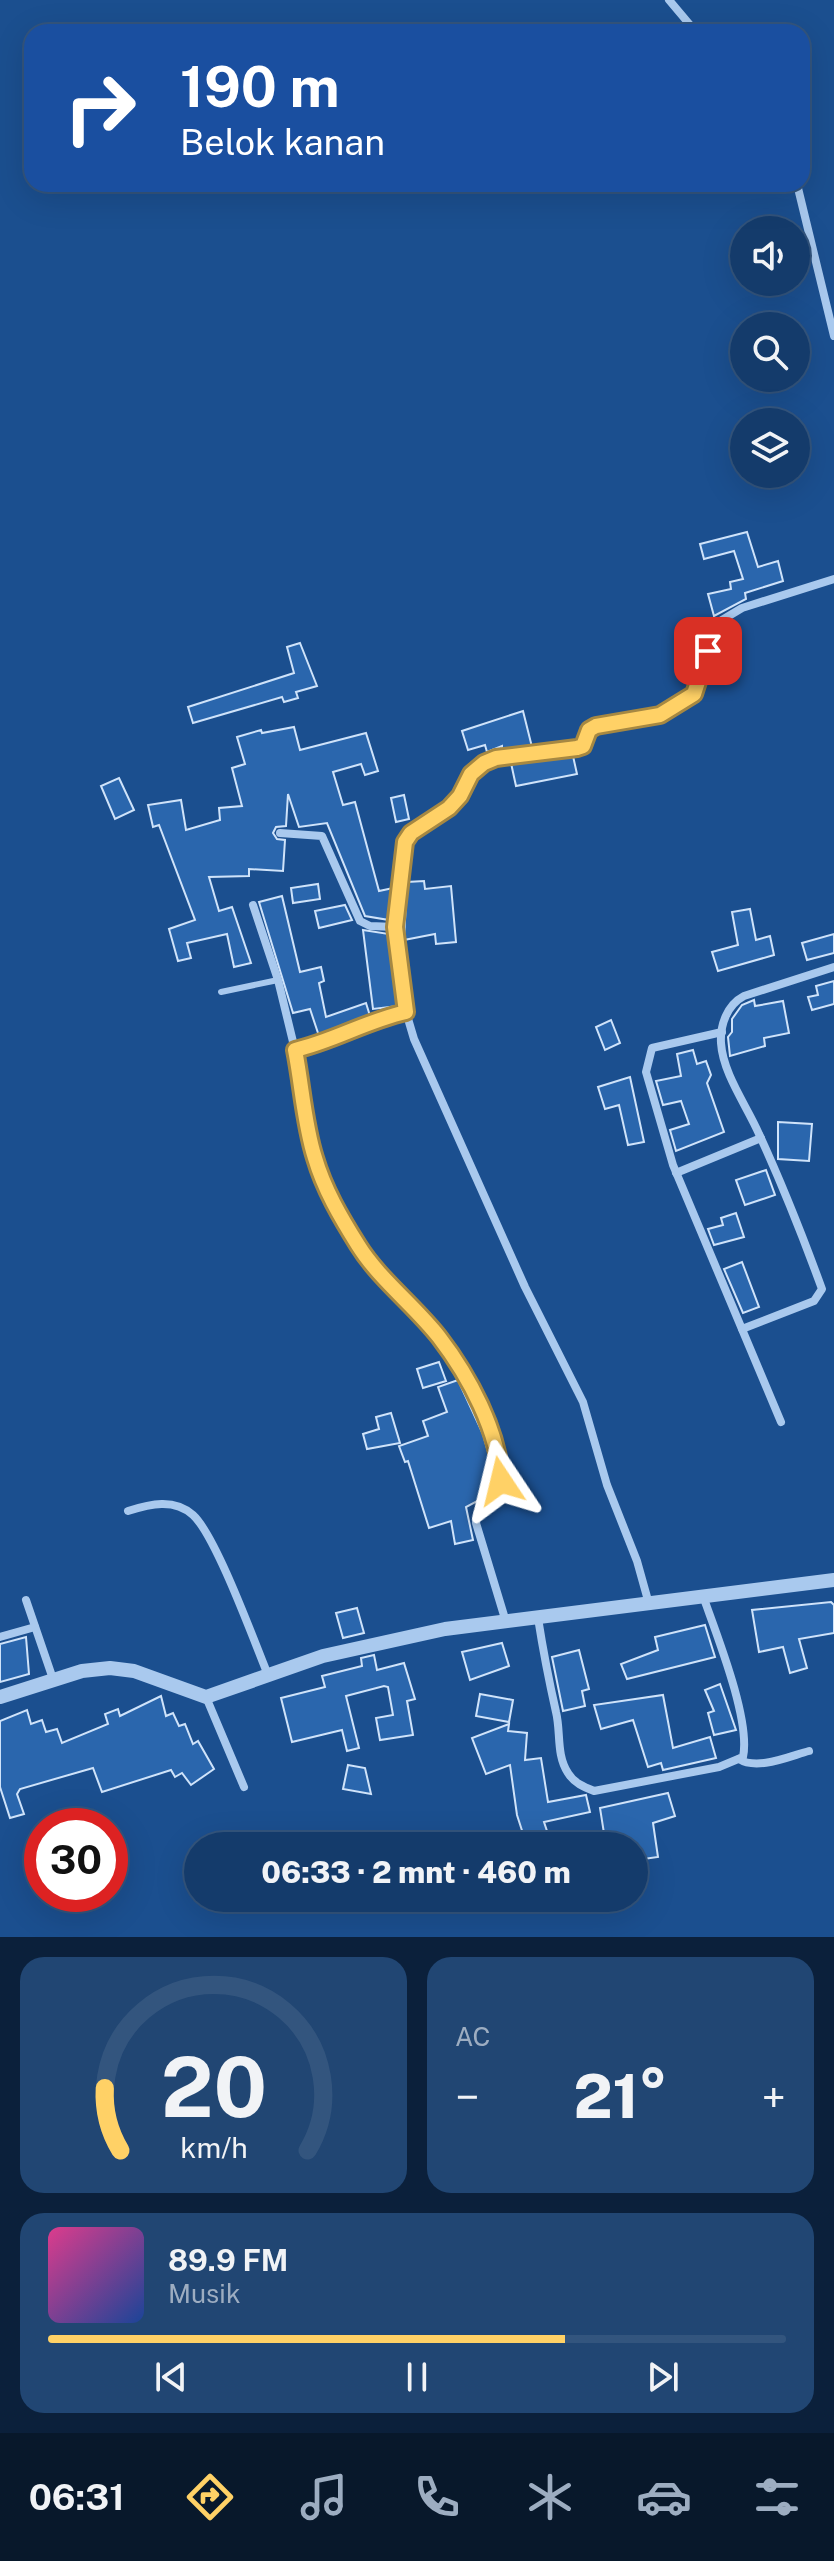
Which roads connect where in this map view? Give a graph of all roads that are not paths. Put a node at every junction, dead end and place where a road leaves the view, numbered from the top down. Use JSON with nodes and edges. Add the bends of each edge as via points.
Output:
{"nodes":[{"id":1,"x":669,"y":0,"type":"edge"},
{"id":2,"x":689,"y":24,"type":"edge"},
{"id":3,"x":799,"y":192,"type":"edge"},
{"id":4,"x":834,"y":336,"type":"edge"},
{"id":5,"x":834,"y":579,"type":"edge"},
{"id":6,"x":280,"y":833,"type":"dead end"},
{"id":7,"x":253,"y":905,"type":"dead end"},
{"id":8,"x":395,"y":927,"type":"junction"},
{"id":9,"x":834,"y":967,"type":"edge"},
{"id":10,"x":278,"y":980,"type":"junction"},
{"id":11,"x":221,"y":992,"type":"dead end"},
{"id":12,"x":406,"y":1012,"type":"junction"},
{"id":13,"x":722,"y":1032,"type":"junction"},
{"id":14,"x":295,"y":1050,"type":"junction"},
{"id":15,"x":761,"y":1138,"type":"junction"},
{"id":16,"x":676,"y":1173,"type":"junction"},
{"id":17,"x":742,"y":1329,"type":"junction"},
{"id":18,"x":781,"y":1422,"type":"dead end"},
{"id":19,"x":128,"y":1511,"type":"dead end"},
{"id":20,"x":834,"y":1580,"type":"edge"},
{"id":21,"x":703,"y":1595,"type":"junction"},
{"id":22,"x":26,"y":1600,"type":"dead end"},
{"id":23,"x":650,"y":1604,"type":"junction"},
{"id":24,"x":538,"y":1618,"type":"junction"},
{"id":25,"x":506,"y":1622,"type":"junction"},
{"id":26,"x":35,"y":1627,"type":"junction"},
{"id":27,"x":1,"y":1634,"type":"edge"},
{"id":28,"x":268,"y":1675,"type":"junction"},
{"id":29,"x":53,"y":1679,"type":"junction"},
{"id":30,"x":0,"y":1697,"type":"edge"},
{"id":31,"x":206,"y":1697,"type":"junction"},
{"id":32,"x":809,"y":1751,"type":"dead end"},
{"id":33,"x":739,"y":1759,"type":"junction"},
{"id":34,"x":244,"y":1787,"type":"dead end"}],
"edges":[{"from":1,"to":2,"type":"street"},
{"from":3,"to":4,"type":"street"},
{"from":5,"to":8,"type":"street","via":[[742,608],[717,623],[694,694],[660,715],[596,726],[577,748],[496,758],[478,767],[449,808],[407,837]]},
{"from":6,"to":8,"type":"street","via":[[322,836],[360,921]]},
{"from":7,"to":10,"type":"street"},
{"from":8,"to":12,"type":"street"},
{"from":9,"to":13,"type":"street","via":[[744,996],[728,1010]]},
{"from":10,"to":11,"type":"lane"},
{"from":10,"to":14,"type":"street"},
{"from":12,"to":14,"type":"street"},
{"from":12,"to":23,"type":"street","via":[[436,1093],[583,1402]]},
{"from":13,"to":15,"type":"street","via":[[724,1059]]},
{"from":13,"to":16,"type":"street","via":[[664,1043],[649,1053],[646,1072]]},
{"from":14,"to":25,"type":"street","via":[[314,1155],[326,1189],[360,1248],[454,1360],[500,1456],[501,1481],[477,1513],[476,1523]]},
{"from":15,"to":16,"type":"street"},
{"from":15,"to":17,"type":"street","via":[[822,1289],[814,1301]]},
{"from":16,"to":17,"type":"street"},
{"from":17,"to":18,"type":"street"},
{"from":19,"to":28,"type":"street","via":[[163,1502],[192,1514],[210,1542]]},
{"from":20,"to":21,"type":"street"},
{"from":21,"to":23,"type":"street"},
{"from":21,"to":33,"type":"street","via":[[746,1745]]},
{"from":22,"to":26,"type":"street"},
{"from":23,"to":24,"type":"street"},
{"from":24,"to":25,"type":"street"},
{"from":24,"to":33,"type":"street","via":[[557,1742],[567,1772],[579,1785],[594,1791],[647,1783]]},
{"from":25,"to":28,"type":"street","via":[[445,1629],[323,1656]]},
{"from":26,"to":27,"type":"street"},
{"from":26,"to":29,"type":"street"},
{"from":28,"to":31,"type":"street"},
{"from":29,"to":30,"type":"street"},
{"from":29,"to":31,"type":"street","via":[[110,1668],[134,1671]]},
{"from":31,"to":34,"type":"street"},
{"from":32,"to":33,"type":"street","via":[[760,1763]]}]}
